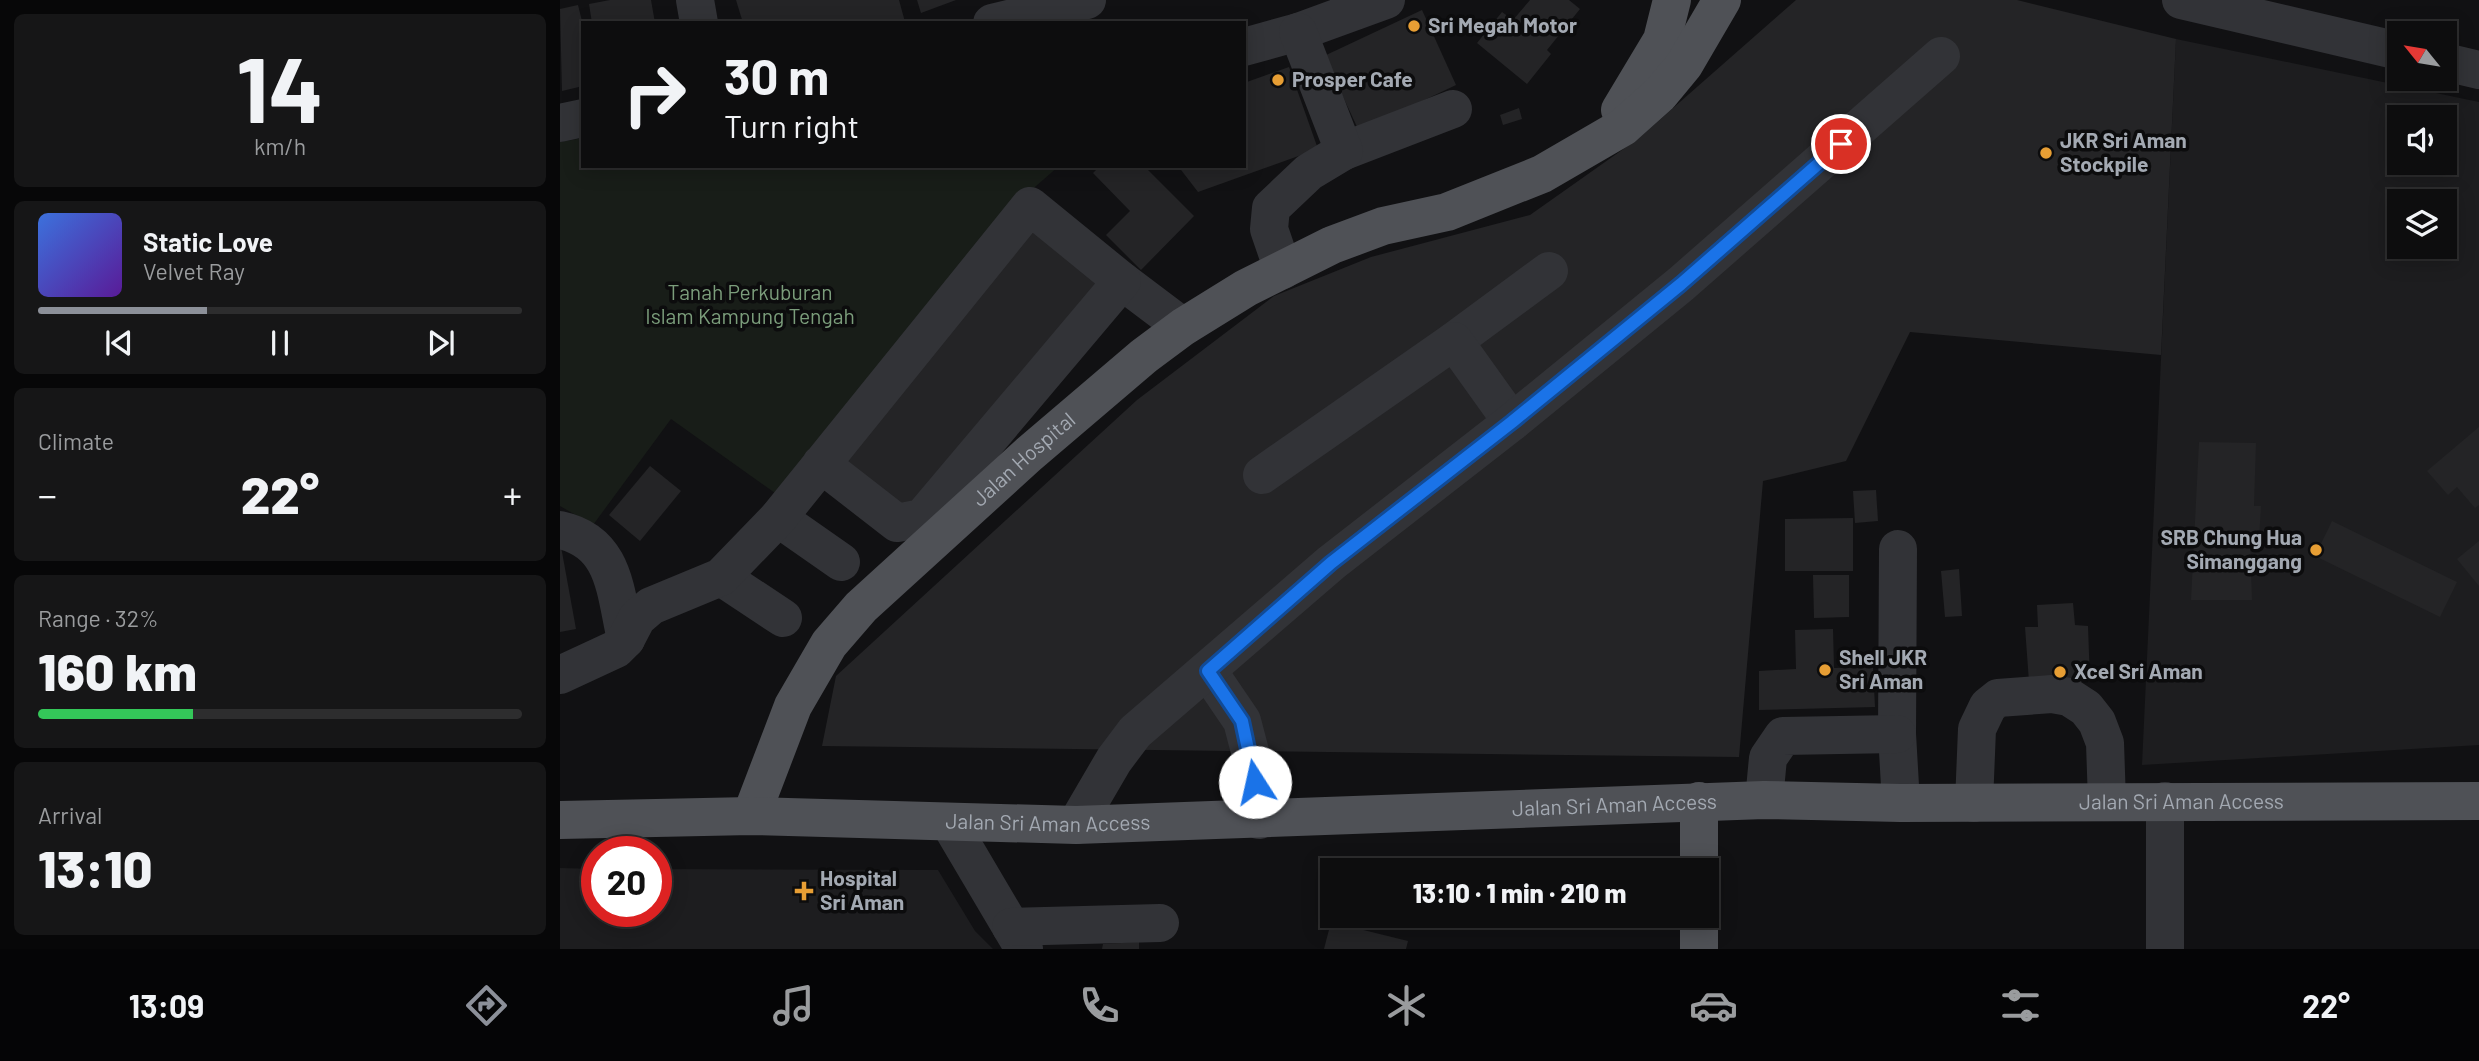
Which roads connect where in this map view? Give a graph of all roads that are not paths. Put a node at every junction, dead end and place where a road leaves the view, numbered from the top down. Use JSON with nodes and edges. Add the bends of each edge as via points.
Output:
{"nodes":[{"id":1,"x":695,"y":0,"type":"edge"},
{"id":2,"x":1087,"y":0,"type":"edge"},
{"id":3,"x":1385,"y":0,"type":"edge"},
{"id":4,"x":1672,"y":0,"type":"edge"},
{"id":5,"x":1722,"y":0,"type":"edge"},
{"id":6,"x":2181,"y":0,"type":"edge"},
{"id":7,"x":699,"y":21,"type":"edge"},
{"id":8,"x":1000,"y":21,"type":"edge"},
{"id":9,"x":1298,"y":32,"type":"junction"},
{"id":10,"x":1246,"y":46,"type":"edge"},
{"id":11,"x":2387,"y":48,"type":"edge"},
{"id":12,"x":1941,"y":56,"type":"dead end"},
{"id":13,"x":2457,"y":65,"type":"edge"},
{"id":14,"x":2479,"y":70,"type":"edge"},
{"id":15,"x":1454,"y":109,"type":"dead end"},
{"id":16,"x":581,"y":118,"type":"edge"},
{"id":17,"x":560,"y":123,"type":"edge"},
{"id":18,"x":1587,"y":149,"type":"junction"},
{"id":19,"x":1344,"y":151,"type":"junction"},
{"id":20,"x":1283,"y":270,"type":"junction"},
{"id":21,"x":1549,"y":271,"type":"dead end"},
{"id":22,"x":1122,"y":281,"type":"junction"},
{"id":23,"x":1182,"y":327,"type":"junction"},
{"id":24,"x":1454,"y":341,"type":"junction"},
{"id":25,"x":1512,"y":422,"type":"junction"},
{"id":26,"x":821,"y":464,"type":"junction"},
{"id":27,"x":1262,"y":475,"type":"dead end"},
{"id":28,"x":778,"y":518,"type":"junction"},
{"id":29,"x":560,"y":530,"type":"edge"},
{"id":30,"x":1898,"y":549,"type":"dead end"},
{"id":31,"x":841,"y":562,"type":"dead end"},
{"id":32,"x":721,"y":577,"type":"junction"},
{"id":33,"x":783,"y":618,"type":"dead end"},
{"id":34,"x":626,"y":639,"type":"junction"},
{"id":35,"x":1208,"y":671,"type":"junction"},
{"id":36,"x":560,"y":675,"type":"edge"},
{"id":37,"x":1897,"y":734,"type":"junction"},
{"id":38,"x":1764,"y":800,"type":"junction"},
{"id":39,"x":1699,"y":801,"type":"junction"},
{"id":40,"x":2165,"y":801,"type":"junction"},
{"id":41,"x":2479,"y":801,"type":"edge"},
{"id":42,"x":2107,"y":802,"type":"junction"},
{"id":43,"x":1901,"y":803,"type":"junction"},
{"id":44,"x":1974,"y":803,"type":"junction"},
{"id":45,"x":751,"y":816,"type":"junction"},
{"id":46,"x":560,"y":820,"type":"edge"},
{"id":47,"x":1259,"y":820,"type":"junction"},
{"id":48,"x":949,"y":822,"type":"junction"},
{"id":49,"x":1076,"y":825,"type":"junction"},
{"id":50,"x":1699,"y":858,"type":"edge"},
{"id":51,"x":1160,"y":923,"type":"dead end"},
{"id":52,"x":1699,"y":928,"type":"edge"},
{"id":53,"x":1018,"y":938,"type":"edge"},
{"id":54,"x":1699,"y":949,"type":"edge"},
{"id":55,"x":2165,"y":949,"type":"edge"}],
"edges":[{"from":1,"to":7,"type":"street"},
{"from":2,"to":8,"type":"street"},
{"from":3,"to":9,"type":"street"},
{"from":4,"to":18,"type":"main road","via":[[1662,40],[1644,73]]},
{"from":5,"to":18,"type":"main road","name":"Jalan Hospital","via":[[1684,65],[1660,94],[1623,127]]},
{"from":6,"to":11,"type":"street"},
{"from":9,"to":10,"type":"street"},
{"from":9,"to":19,"type":"street"},
{"from":12,"to":25,"type":"street","via":[[1681,284]]},
{"from":13,"to":14,"type":"street"},
{"from":15,"to":19,"type":"street"},
{"from":16,"to":17,"type":"street"},
{"from":18,"to":20,"type":"main road","name":"Jalan Hospital","via":[[1542,174],[1447,212],[1383,226]]},
{"from":19,"to":20,"type":"street","via":[[1309,172],[1271,208],[1269,229]]},
{"from":20,"to":23,"type":"main road","name":"Jalan Hospital"},
{"from":21,"to":24,"type":"street"},
{"from":22,"to":23,"type":"street"},
{"from":22,"to":26,"type":"street","via":[[922,518],[897,523]]},
{"from":22,"to":26,"type":"street","via":[[1030,206]]},
{"from":23,"to":45,"type":"main road","name":"Jalan Hospital","via":[[1029,454],[861,607],[829,644],[793,706]]},
{"from":24,"to":25,"type":"street"},
{"from":24,"to":27,"type":"street"},
{"from":25,"to":35,"type":"street","via":[[1331,563]]},
{"from":26,"to":28,"type":"street"},
{"from":28,"to":31,"type":"street"},
{"from":28,"to":32,"type":"street"},
{"from":29,"to":34,"type":"street","via":[[599,549],[609,566]]},
{"from":30,"to":37,"type":"street"},
{"from":32,"to":33,"type":"street"},
{"from":32,"to":34,"type":"street","via":[[651,606]]},
{"from":34,"to":36,"type":"street","via":[[603,657]]},
{"from":35,"to":47,"type":"street","via":[[1242,721],[1253,763]]},
{"from":35,"to":49,"type":"street","via":[[1135,732]]},
{"from":37,"to":38,"type":"street","via":[[1783,736],[1768,758]]},
{"from":37,"to":43,"type":"street"},
{"from":38,"to":39,"type":"main road","name":"Jalan Sri Aman Access"},
{"from":38,"to":43,"type":"main road","name":"Jalan Sri Aman Access"},
{"from":39,"to":47,"type":"main road","name":"Jalan Sri Aman Access"},
{"from":39,"to":50,"type":"main road"},
{"from":40,"to":41,"type":"main road","name":"Jalan Sri Aman Access"},
{"from":40,"to":42,"type":"main road","name":"Jalan Sri Aman Access"},
{"from":40,"to":55,"type":"street"},
{"from":42,"to":44,"type":"main road","name":"Jalan Sri Aman Access"},
{"from":42,"to":44,"type":"street","via":[[2105,743],[2097,722],[2069,696],[2052,694],[1998,698],[1988,706],[1978,729]]},
{"from":43,"to":44,"type":"main road","name":"Jalan Sri Aman Access"},
{"from":45,"to":46,"type":"main road"},
{"from":45,"to":48,"type":"main road","name":"Jalan Sri Aman Access"},
{"from":47,"to":49,"type":"main road","name":"Jalan Sri Aman Access"},
{"from":48,"to":49,"type":"main road","name":"Jalan Sri Aman Access"},
{"from":48,"to":53,"type":"street"},
{"from":51,"to":53,"type":"street"},
{"from":52,"to":54,"type":"main road"}]}
